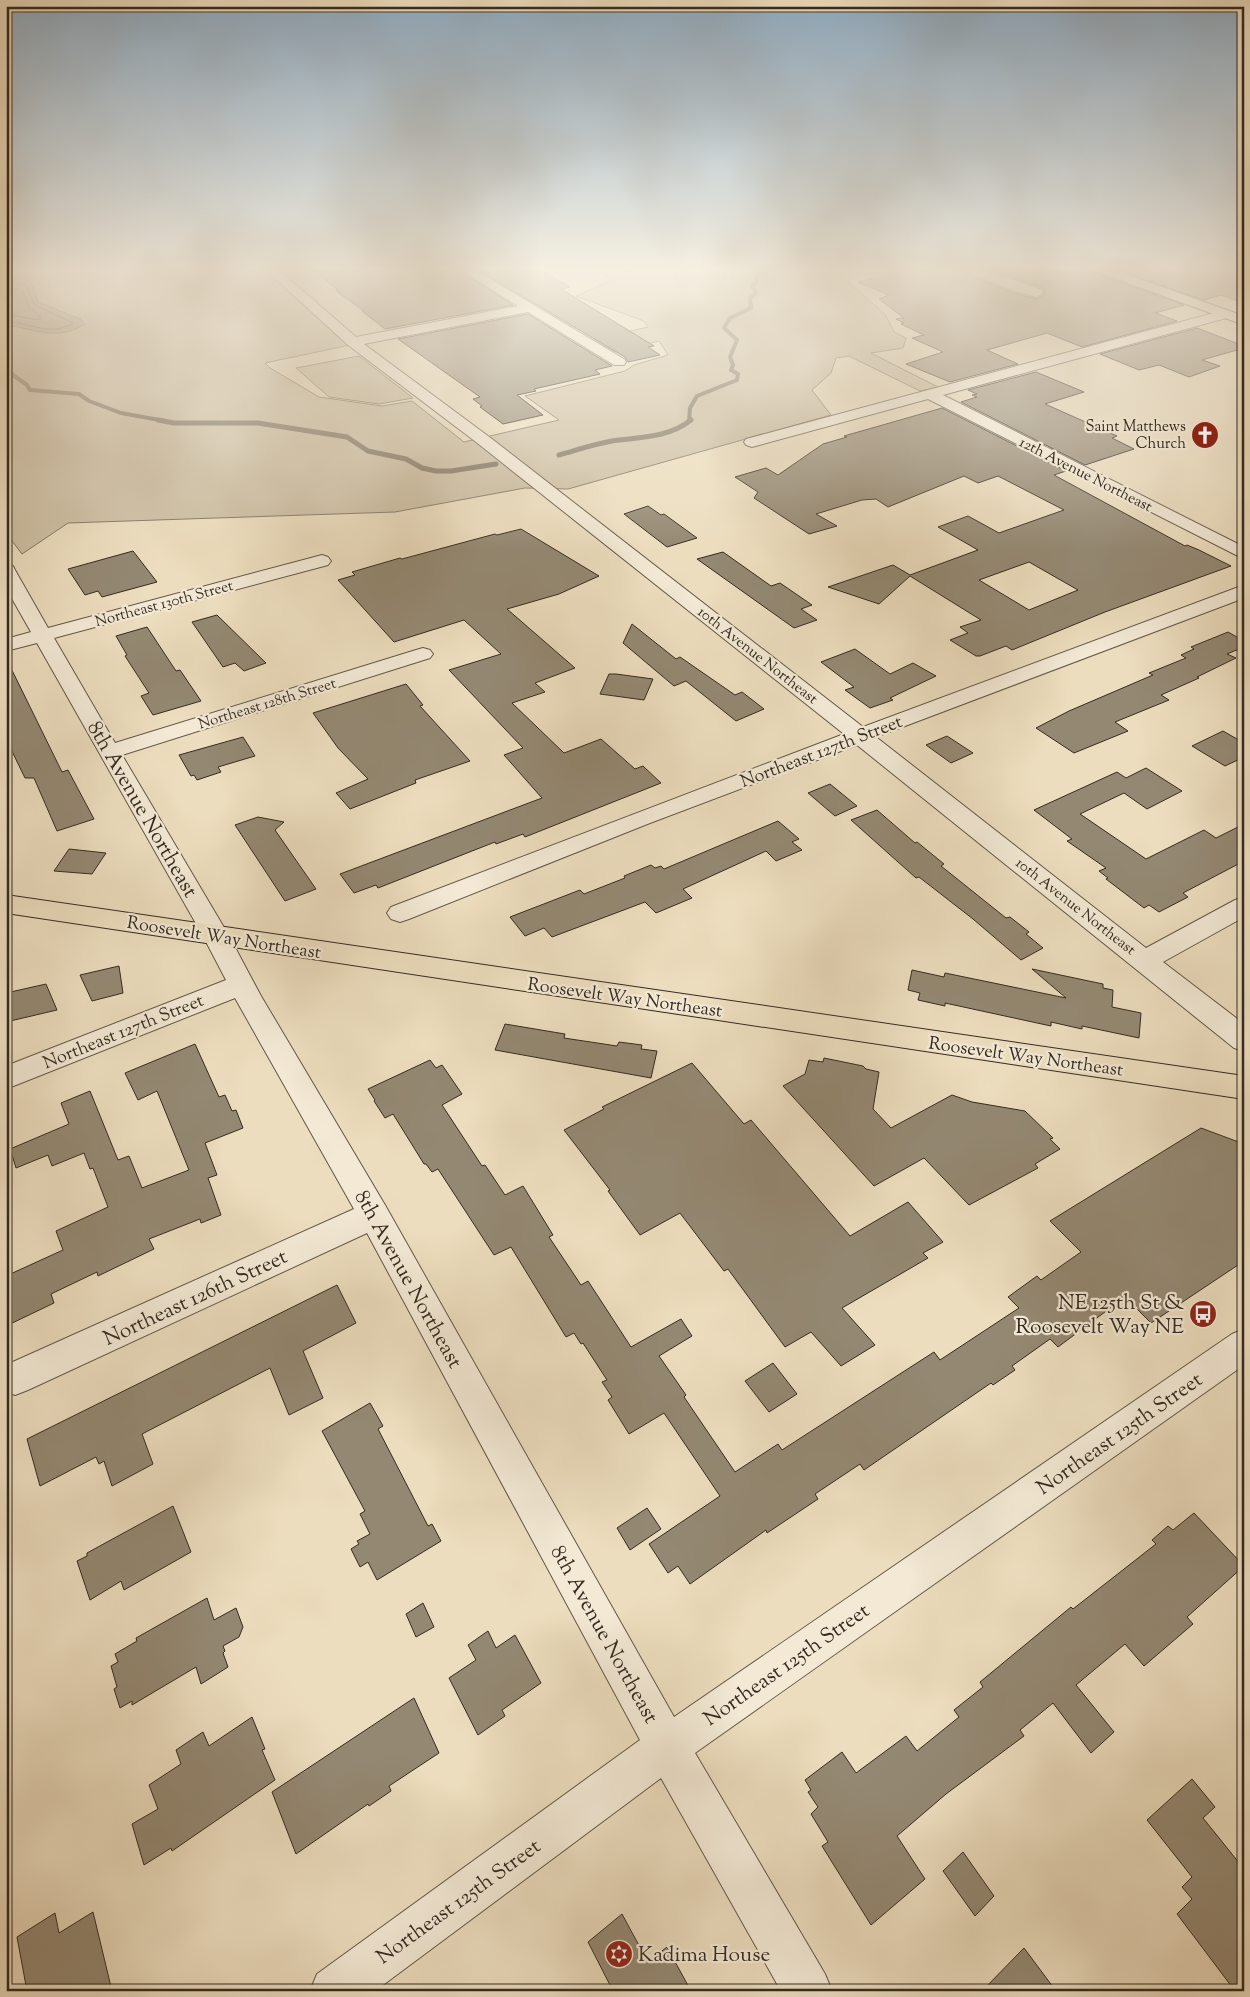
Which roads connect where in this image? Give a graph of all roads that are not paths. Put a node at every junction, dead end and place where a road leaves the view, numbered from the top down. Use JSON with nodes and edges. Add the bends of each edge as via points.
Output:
{"nodes":[{"id":1,"x":381,"y":363,"type":"edge"},
{"id":2,"x":1040,"y":363,"type":"edge"},
{"id":3,"x":928,"y":393,"type":"junction"},
{"id":4,"x":752,"y":442,"type":"dead end"},
{"id":5,"x":1244,"y":554,"type":"edge"},
{"id":6,"x":322,"y":561,"type":"dead end"},
{"id":7,"x":6,"y":570,"type":"edge"},
{"id":8,"x":1244,"y":591,"type":"edge"},
{"id":9,"x":42,"y":635,"type":"junction"},
{"id":10,"x":6,"y":645,"type":"edge"},
{"id":11,"x":424,"y":654,"type":"dead end"},
{"id":12,"x":862,"y":736,"type":"junction"},
{"id":13,"x":111,"y":751,"type":"junction"},
{"id":14,"x":6,"y":904,"type":"edge"},
{"id":15,"x":1244,"y":906,"type":"edge"},
{"id":16,"x":400,"y":913,"type":"dead end"},
{"id":17,"x":216,"y":936,"type":"junction"},
{"id":18,"x":1145,"y":960,"type":"junction"},
{"id":19,"x":241,"y":985,"type":"junction"},
{"id":20,"x":1244,"y":1040,"type":"edge"},
{"id":21,"x":6,"y":1078,"type":"edge"},
{"id":22,"x":1244,"y":1088,"type":"edge"},
{"id":23,"x":374,"y":1215,"type":"junction"},
{"id":24,"x":1244,"y":1345,"type":"edge"},
{"id":25,"x":15,"y":1378,"type":"dead end"},
{"id":26,"x":667,"y":1747,"type":"junction"},
{"id":27,"x":334,"y":1991,"type":"edge"},
{"id":28,"x":808,"y":1991,"type":"edge"}],
"edges":[{"from":1,"to":12,"type":"street","name":"10th Avenue Northeast"},
{"from":2,"to":3,"type":"street"},
{"from":3,"to":4,"type":"street"},
{"from":3,"to":5,"type":"street","name":"12th Avenue Northeast"},
{"from":6,"to":9,"type":"street","name":"Northeast 130th Street"},
{"from":7,"to":9,"type":"street","name":"8th Avenue Northeast"},
{"from":8,"to":12,"type":"street","name":"Northeast 127th Street"},
{"from":9,"to":10,"type":"street","name":"Northeast 130th Street"},
{"from":9,"to":13,"type":"street","name":"8th Avenue Northeast"},
{"from":11,"to":13,"type":"street","name":"Northeast 128th Street"},
{"from":12,"to":16,"type":"street","name":"Northeast 127th Street"},
{"from":12,"to":18,"type":"street","name":"10th Avenue Northeast"},
{"from":13,"to":17,"type":"street","name":"8th Avenue Northeast"},
{"from":14,"to":17,"type":"main road","name":"Roosevelt Way Northeast"},
{"from":15,"to":18,"type":"street"},
{"from":17,"to":19,"type":"street","name":"8th Avenue Northeast"},
{"from":17,"to":22,"type":"main road","name":"Roosevelt Way Northeast"},
{"from":18,"to":20,"type":"street","name":"10th Avenue Northeast"},
{"from":19,"to":21,"type":"street","name":"Northeast 127th Street"},
{"from":19,"to":23,"type":"street","name":"8th Avenue Northeast"},
{"from":23,"to":25,"type":"street","name":"Northeast 126th Street"},
{"from":23,"to":26,"type":"street","name":"8th Avenue Northeast"},
{"from":24,"to":26,"type":"street","name":"Northeast 125th Street"},
{"from":26,"to":27,"type":"street","name":"Northeast 125th Street"},
{"from":26,"to":28,"type":"street","name":"8th Avenue Northeast"}]}
